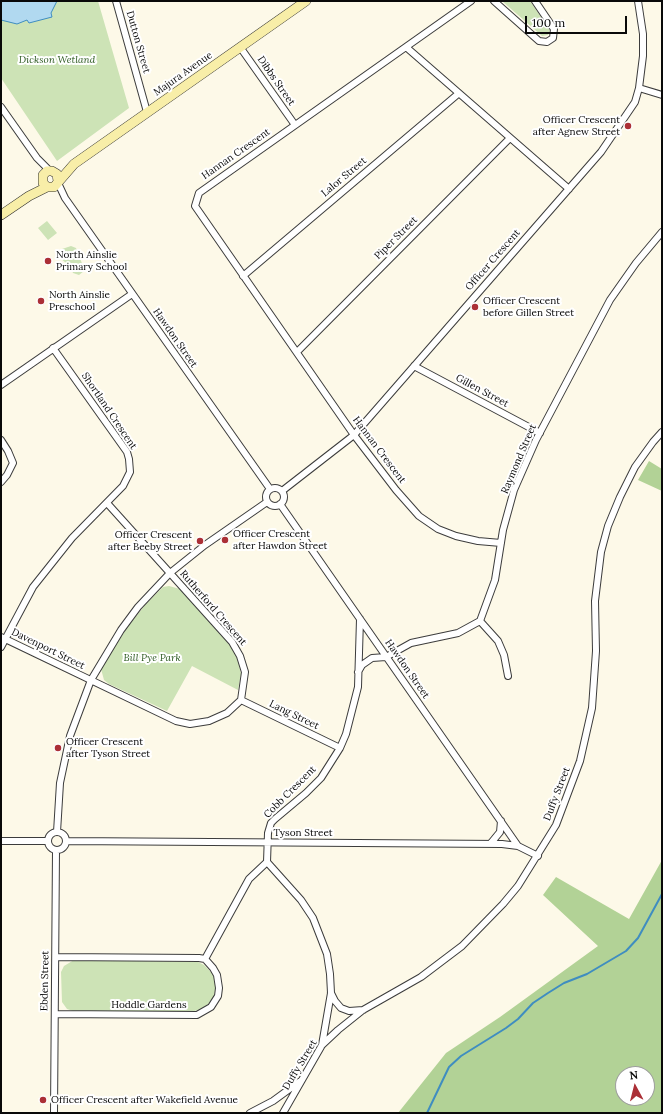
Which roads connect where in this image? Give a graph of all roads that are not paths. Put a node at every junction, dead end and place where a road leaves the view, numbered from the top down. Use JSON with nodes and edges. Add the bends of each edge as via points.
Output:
{"nodes":[{"id":1,"x":116,"y":1,"type":"edge"},
{"id":2,"x":306,"y":1,"type":"edge"},
{"id":3,"x":470,"y":1,"type":"edge"},
{"id":4,"x":494,"y":1,"type":"edge"},
{"id":5,"x":535,"y":1,"type":"edge"},
{"id":6,"x":638,"y":1,"type":"edge"},
{"id":7,"x":240,"y":47,"type":"junction"},
{"id":8,"x":406,"y":47,"type":"junction"},
{"id":9,"x":639,"y":88,"type":"junction"},
{"id":10,"x":458,"y":94,"type":"junction"},
{"id":11,"x":662,"y":95,"type":"edge"},
{"id":12,"x":1,"y":107,"type":"edge"},
{"id":13,"x":147,"y":112,"type":"junction"},
{"id":14,"x":294,"y":125,"type":"junction"},
{"id":15,"x":510,"y":138,"type":"junction"},
{"id":16,"x":74,"y":164,"type":"junction"},
{"id":17,"x":47,"y":173,"type":"junction"},
{"id":18,"x":54,"y":184,"type":"junction"},
{"id":19,"x":569,"y":189,"type":"junction"},
{"id":20,"x":28,"y":196,"type":"junction"},
{"id":21,"x":1,"y":215,"type":"edge"},
{"id":22,"x":662,"y":232,"type":"edge"},
{"id":23,"x":659,"y":241,"type":"edge"},
{"id":24,"x":244,"y":276,"type":"junction"},
{"id":25,"x":132,"y":294,"type":"junction"},
{"id":26,"x":53,"y":348,"type":"junction"},
{"id":27,"x":297,"y":352,"type":"junction"},
{"id":28,"x":414,"y":366,"type":"junction"},
{"id":29,"x":1,"y":385,"type":"edge"},
{"id":30,"x":662,"y":432,"type":"edge"},
{"id":31,"x":540,"y":433,"type":"junction"},
{"id":32,"x":354,"y":435,"type":"junction"},
{"id":33,"x":1,"y":440,"type":"edge"},
{"id":34,"x":1,"y":482,"type":"edge"},
{"id":35,"x":270,"y":489,"type":"junction"},
{"id":36,"x":282,"y":491,"type":"junction"},
{"id":37,"x":267,"y":502,"type":"junction"},
{"id":38,"x":107,"y":503,"type":"junction"},
{"id":39,"x":280,"y":504,"type":"junction"},
{"id":40,"x":501,"y":543,"type":"junction"},
{"id":41,"x":170,"y":573,"type":"junction"},
{"id":42,"x":360,"y":619,"type":"junction"},
{"id":43,"x":480,"y":621,"type":"junction"},
{"id":44,"x":3,"y":638,"type":"edge"},
{"id":45,"x":1,"y":647,"type":"edge"},
{"id":46,"x":386,"y":657,"type":"junction"},
{"id":47,"x":358,"y":672,"type":"junction"},
{"id":48,"x":508,"y":676,"type":"dead end"},
{"id":49,"x":88,"y":679,"type":"junction"},
{"id":50,"x":241,"y":700,"type":"junction"},
{"id":51,"x":340,"y":748,"type":"junction"},
{"id":52,"x":501,"y":821,"type":"junction"},
{"id":53,"x":57,"y":832,"type":"junction"},
{"id":54,"x":1,"y":841,"type":"edge"},
{"id":55,"x":48,"y":841,"type":"junction"},
{"id":56,"x":66,"y":841,"type":"junction"},
{"id":57,"x":491,"y":843,"type":"junction"},
{"id":58,"x":268,"y":844,"type":"junction"},
{"id":59,"x":518,"y":846,"type":"junction"},
{"id":60,"x":56,"y":850,"type":"junction"},
{"id":61,"x":538,"y":856,"type":"junction"},
{"id":62,"x":267,"y":862,"type":"junction"},
{"id":63,"x":56,"y":957,"type":"junction"},
{"id":64,"x":204,"y":959,"type":"junction"},
{"id":65,"x":330,"y":993,"type":"junction"},
{"id":66,"x":363,"y":1010,"type":"junction"},
{"id":67,"x":55,"y":1014,"type":"junction"},
{"id":68,"x":322,"y":1045,"type":"junction"},
{"id":69,"x":302,"y":1080,"type":"junction"},
{"id":70,"x":54,"y":1113,"type":"edge"},
{"id":71,"x":250,"y":1113,"type":"edge"},
{"id":72,"x":283,"y":1113,"type":"edge"}],
"edges":[{"from":1,"to":13,"type":"street","name":"Dutton Street"},
{"from":2,"to":7,"type":"main road","name":"Majura Avenue"},
{"from":3,"to":8,"type":"street","name":"Hannan Crescent"},
{"from":4,"to":5,"type":"street","via":[[539,41],[547,42],[553,38],[554,29]]},
{"from":6,"to":9,"type":"street","name":"Officer Crescent","via":[[643,34]]},
{"from":7,"to":13,"type":"main road","name":"Majura Avenue"},
{"from":7,"to":14,"type":"street","name":"Dibbs Street"},
{"from":8,"to":10,"type":"street"},
{"from":8,"to":14,"type":"street","name":"Hannan Crescent"},
{"from":9,"to":11,"type":"street"},
{"from":9,"to":19,"type":"street","name":"Officer Crescent","via":[[634,102],[617,129]]},
{"from":10,"to":15,"type":"street"},
{"from":10,"to":24,"type":"street","name":"Lalor Street"},
{"from":12,"to":17,"type":"street"},
{"from":13,"to":16,"type":"main road","name":"Majura Avenue"},
{"from":14,"to":24,"type":"street","name":"Hannan Crescent","via":[[199,193],[195,206]]},
{"from":15,"to":19,"type":"street"},
{"from":15,"to":27,"type":"street","name":"Piper Street"},
{"from":16,"to":17,"type":"main road","name":"Majura Avenue"},
{"from":16,"to":18,"type":"main road","name":"Majura Avenue"},
{"from":17,"to":18,"type":"main road","via":[[57,174]]},
{"from":17,"to":18,"type":"main road","via":[[43,184]]},
{"from":17,"to":20,"type":"main road","name":"Majura Avenue"},
{"from":18,"to":20,"type":"main road","name":"Majura Avenue"},
{"from":18,"to":25,"type":"street","name":"Hawdon Street"},
{"from":19,"to":28,"type":"street","name":"Officer Crescent"},
{"from":20,"to":21,"type":"main road","name":"Majura Avenue"},
{"from":22,"to":23,"type":"street","name":"Raymond Street"},
{"from":23,"to":31,"type":"street","name":"Raymond Street","via":[[636,263],[610,300]]},
{"from":24,"to":27,"type":"street","name":"Hannan Crescent"},
{"from":25,"to":26,"type":"street"},
{"from":25,"to":35,"type":"street","name":"Hawdon Street"},
{"from":26,"to":29,"type":"street"},
{"from":26,"to":38,"type":"street","name":"Shortland Crescent","via":[[127,452],[130,466],[128,479]]},
{"from":27,"to":32,"type":"street","name":"Hannan Crescent"},
{"from":28,"to":31,"type":"street","name":"Gillen Street"},
{"from":28,"to":32,"type":"street","name":"Officer Crescent"},
{"from":30,"to":61,"type":"street","name":"Duffy Street","via":[[634,468],[608,526],[601,552],[597,586],[592,708],[580,761],[563,809]]},
{"from":31,"to":40,"type":"street","name":"Raymond Street","via":[[514,490]]},
{"from":32,"to":36,"type":"street","name":"Officer Crescent"},
{"from":32,"to":40,"type":"street","name":"Hannan Crescent","via":[[419,516],[438,529],[456,536]]},
{"from":33,"to":34,"type":"street","via":[[13,463]]},
{"from":35,"to":36,"type":"street"},
{"from":35,"to":37,"type":"street","via":[[266,494]]},
{"from":36,"to":39,"type":"street","via":[[284,498]]},
{"from":37,"to":39,"type":"street","via":[[273,506]]},
{"from":37,"to":41,"type":"street"},
{"from":38,"to":41,"type":"street","name":"Rutherford Crescent"},
{"from":38,"to":44,"type":"street","name":"Shortland Crescent","via":[[72,538],[33,587]]},
{"from":39,"to":42,"type":"street","name":"Hawdon Street"},
{"from":40,"to":43,"type":"street","name":"Raymond Street","via":[[495,580]]},
{"from":41,"to":49,"type":"street","via":[[138,607]]},
{"from":41,"to":50,"type":"street","name":"Rutherford Crescent","via":[[232,642],[240,656],[245,672]]},
{"from":42,"to":46,"type":"street","name":"Hawdon Street"},
{"from":42,"to":47,"type":"street","name":"Cobb Crescent"},
{"from":43,"to":46,"type":"street","via":[[458,633],[411,643]]},
{"from":43,"to":48,"type":"street","via":[[498,641]]},
{"from":44,"to":45,"type":"street","name":"Shortland Crescent"},
{"from":44,"to":49,"type":"street","name":"Davenport Street"},
{"from":46,"to":47,"type":"street","via":[[370,659]]},
{"from":46,"to":52,"type":"street","name":"Hawdon Street"},
{"from":47,"to":51,"type":"street","name":"Cobb Crescent","via":[[353,712]]},
{"from":49,"to":50,"type":"street","via":[[170,718],[190,724],[209,721],[227,713]]},
{"from":49,"to":53,"type":"street","via":[[70,736],[60,783]]},
{"from":50,"to":51,"type":"street","name":"Lang Street"},
{"from":51,"to":58,"type":"street","name":"Cobb Crescent","via":[[321,778],[271,823]]},
{"from":52,"to":57,"type":"street","via":[[500,832]]},
{"from":52,"to":59,"type":"street","name":"Hawdon Street"},
{"from":53,"to":55,"type":"street","via":[[52,834]]},
{"from":53,"to":56,"type":"street","via":[[62,834]]},
{"from":54,"to":55,"type":"street"},
{"from":55,"to":60,"type":"street","via":[[50,847]]},
{"from":56,"to":58,"type":"street","name":"Tyson Street"},
{"from":56,"to":60,"type":"street","via":[[63,848]]},
{"from":57,"to":58,"type":"street","name":"Tyson Street"},
{"from":57,"to":59,"type":"street","name":"Tyson Street"},
{"from":58,"to":62,"type":"street","name":"Cobb Crescent"},
{"from":59,"to":61,"type":"street","name":"Tyson Street"},
{"from":60,"to":63,"type":"street","name":"Ebden Street"},
{"from":61,"to":66,"type":"street","name":"Duffy Street","via":[[503,904],[462,946],[421,977]]},
{"from":62,"to":64,"type":"street","via":[[249,879]]},
{"from":62,"to":65,"type":"street","via":[[301,900],[313,918],[327,954]]},
{"from":63,"to":64,"type":"street"},
{"from":63,"to":67,"type":"street","name":"Ebden Street"},
{"from":64,"to":67,"type":"street","name":"Hoddle Gardens","via":[[217,974],[220,988],[214,1002],[203,1013],[189,1016]]},
{"from":65,"to":66,"type":"street","via":[[341,1008],[349,1011]]},
{"from":65,"to":68,"type":"street"},
{"from":66,"to":68,"type":"street","name":"Duffy Street"},
{"from":67,"to":70,"type":"street","name":"Ebden Street"},
{"from":68,"to":69,"type":"street","name":"Duffy Street"},
{"from":69,"to":71,"type":"street","via":[[273,1101]]},
{"from":69,"to":72,"type":"street","name":"Duffy Street"}]}
